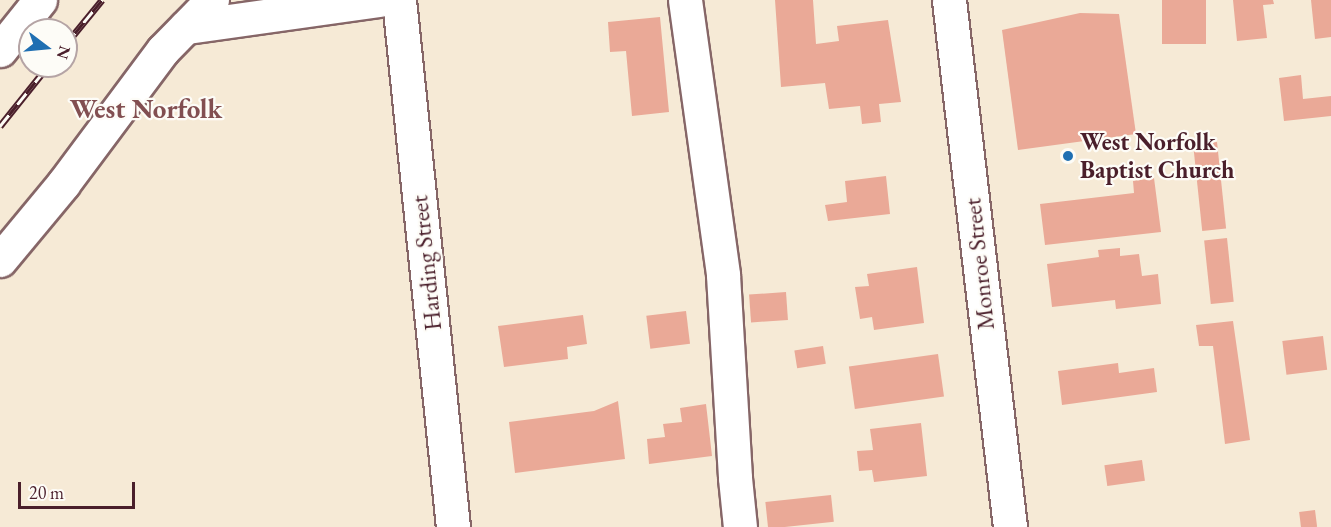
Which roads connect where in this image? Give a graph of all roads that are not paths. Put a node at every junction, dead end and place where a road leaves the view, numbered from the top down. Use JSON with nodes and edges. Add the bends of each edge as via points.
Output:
{"nodes":[{"id":1,"x":16,"y":0,"type":"edge"},
{"id":2,"x":40,"y":0,"type":"edge"},
{"id":3,"x":212,"y":0,"type":"edge"},
{"id":4,"x":379,"y":0,"type":"edge"},
{"id":5,"x":399,"y":0,"type":"edge"},
{"id":6,"x":685,"y":0,"type":"edge"},
{"id":7,"x":949,"y":0,"type":"edge"},
{"id":8,"x":186,"y":27,"type":"junction"},
{"id":9,"x":0,"y":29,"type":"edge"},
{"id":10,"x":0,"y":50,"type":"edge"},
{"id":11,"x":0,"y":260,"type":"edge"},
{"id":12,"x":453,"y":527,"type":"edge"},
{"id":13,"x":740,"y":527,"type":"edge"},
{"id":14,"x":1010,"y":527,"type":"edge"}],
"edges":[{"from":1,"to":9,"type":"street"},
{"from":2,"to":10,"type":"street"},
{"from":3,"to":8,"type":"street"},
{"from":4,"to":8,"type":"street"},
{"from":5,"to":12,"type":"street","name":"Harding Street"},
{"from":6,"to":13,"type":"street","via":[[723,275]]},
{"from":7,"to":14,"type":"street","name":"Monroe Street"},
{"from":8,"to":11,"type":"street","via":[[163,50]]}]}
